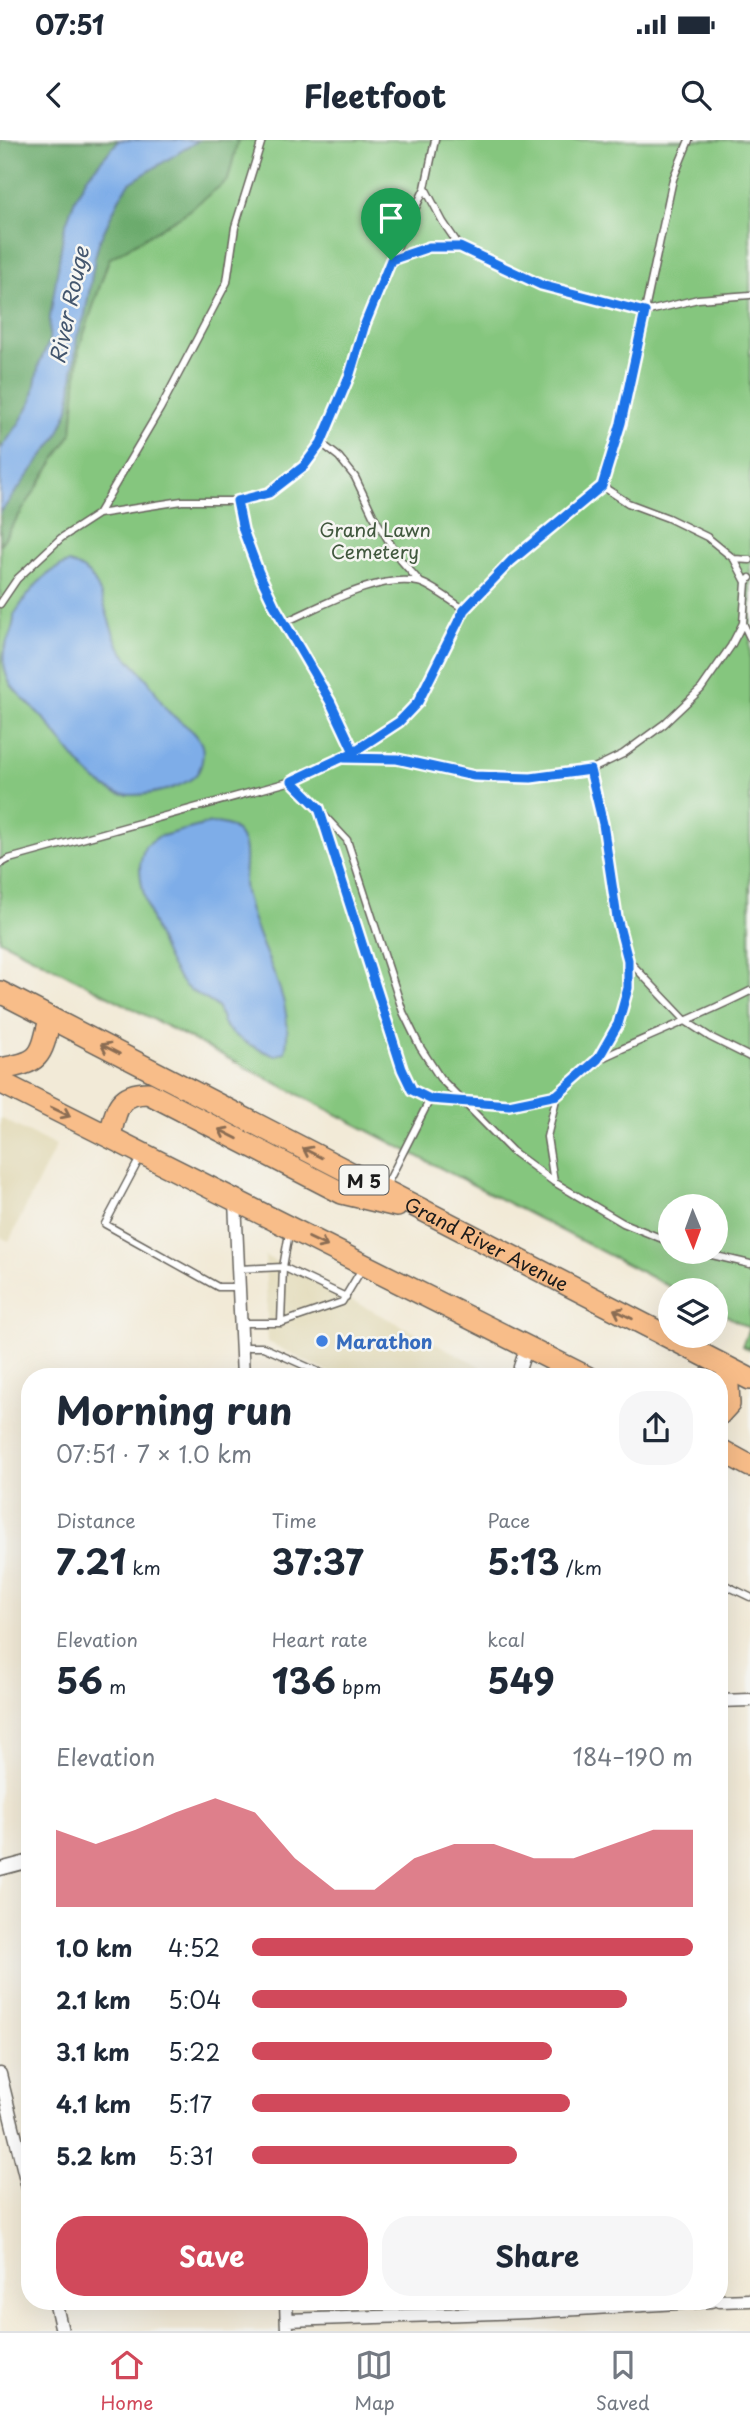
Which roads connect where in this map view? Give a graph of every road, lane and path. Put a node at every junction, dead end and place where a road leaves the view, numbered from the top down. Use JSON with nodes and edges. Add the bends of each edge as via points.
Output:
{"nodes":[{"id":1,"x":262,"y":140,"type":"edge"},
{"id":2,"x":435,"y":140,"type":"edge"},
{"id":3,"x":689,"y":140,"type":"edge"},
{"id":4,"x":425,"y":188,"type":"junction"},
{"id":5,"x":460,"y":247,"type":"junction"},
{"id":6,"x":391,"y":260,"type":"junction"},
{"id":7,"x":750,"y":295,"type":"edge"},
{"id":8,"x":645,"y":312,"type":"junction"},
{"id":9,"x":321,"y":443,"type":"junction"},
{"id":10,"x":602,"y":486,"type":"junction"},
{"id":11,"x":237,"y":501,"type":"junction"},
{"id":12,"x":98,"y":514,"type":"junction"},
{"id":13,"x":734,"y":559,"type":"junction"},
{"id":14,"x":750,"y":560,"type":"edge"},
{"id":15,"x":748,"y":580,"type":"edge"},
{"id":16,"x":419,"y":582,"type":"junction"},
{"id":17,"x":0,"y":604,"type":"edge"},
{"id":18,"x":464,"y":610,"type":"junction"},
{"id":19,"x":285,"y":622,"type":"junction"},
{"id":20,"x":743,"y":622,"type":"junction"},
{"id":21,"x":750,"y":638,"type":"edge"},
{"id":22,"x":354,"y":752,"type":"junction"},
{"id":23,"x":344,"y":758,"type":"junction"},
{"id":24,"x":590,"y":770,"type":"junction"},
{"id":25,"x":292,"y":781,"type":"junction"},
{"id":26,"x":319,"y":808,"type":"junction"},
{"id":27,"x":0,"y":864,"type":"edge"},
{"id":28,"x":628,"y":960,"type":"junction"},
{"id":29,"x":750,"y":991,"type":"edge"},
{"id":30,"x":0,"y":992,"type":"edge"},
{"id":31,"x":50,"y":1018,"type":"junction"},
{"id":32,"x":687,"y":1022,"type":"junction"},
{"id":33,"x":750,"y":1057,"type":"edge"},
{"id":34,"x":598,"y":1059,"type":"junction"},
{"id":35,"x":0,"y":1069,"type":"edge"},
{"id":36,"x":0,"y":1082,"type":"edge"},
{"id":37,"x":557,"y":1095,"type":"junction"},
{"id":38,"x":430,"y":1099,"type":"junction"},
{"id":39,"x":463,"y":1102,"type":"junction"},
{"id":40,"x":110,"y":1136,"type":"junction"},
{"id":41,"x":142,"y":1153,"type":"junction"},
{"id":42,"x":554,"y":1182,"type":"junction"},
{"id":43,"x":384,"y":1190,"type":"junction"},
{"id":44,"x":235,"y":1201,"type":"junction"},
{"id":45,"x":426,"y":1212,"type":"junction"},
{"id":46,"x":290,"y":1228,"type":"junction"},
{"id":47,"x":658,"y":1237,"type":"edge"},
{"id":48,"x":728,"y":1259,"type":"edge"},
{"id":49,"x":750,"y":1264,"type":"edge"},
{"id":50,"x":364,"y":1265,"type":"junction"},
{"id":51,"x":283,"y":1267,"type":"junction"},
{"id":52,"x":238,"y":1269,"type":"junction"},
{"id":53,"x":239,"y":1287,"type":"junction"},
{"id":54,"x":346,"y":1297,"type":"junction"},
{"id":55,"x":241,"y":1323,"type":"junction"},
{"id":56,"x":281,"y":1323,"type":"junction"},
{"id":57,"x":527,"y":1346,"type":"junction"},
{"id":58,"x":242,"y":1347,"type":"junction"},
{"id":59,"x":243,"y":1368,"type":"edge"},
{"id":60,"x":310,"y":1368,"type":"edge"},
{"id":61,"x":520,"y":1368,"type":"edge"},
{"id":62,"x":570,"y":1368,"type":"edge"},
{"id":63,"x":727,"y":1368,"type":"edge"},
{"id":64,"x":728,"y":1368,"type":"edge"},
{"id":65,"x":750,"y":1379,"type":"edge"},
{"id":66,"x":728,"y":1386,"type":"edge"},
{"id":67,"x":728,"y":1405,"type":"edge"},
{"id":68,"x":728,"y":1454,"type":"edge"},
{"id":69,"x":750,"y":1466,"type":"edge"},
{"id":70,"x":728,"y":1586,"type":"edge"},
{"id":71,"x":750,"y":1597,"type":"edge"},
{"id":72,"x":750,"y":1700,"type":"edge"},
{"id":73,"x":728,"y":1701,"type":"edge"},
{"id":74,"x":21,"y":1863,"type":"edge"},
{"id":75,"x":0,"y":1869,"type":"edge"},
{"id":76,"x":0,"y":2074,"type":"edge"},
{"id":77,"x":21,"y":2159,"type":"edge"},
{"id":78,"x":750,"y":2300,"type":"edge"},
{"id":79,"x":728,"y":2301,"type":"edge"},
{"id":80,"x":57,"y":2310,"type":"edge"},
{"id":81,"x":493,"y":2310,"type":"edge"},
{"id":82,"x":287,"y":2326,"type":"edge"},
{"id":83,"x":62,"y":2331,"type":"edge"}],
"edges":[{"from":1,"to":12,"type":"lane","via":[[235,227],[227,282]]},
{"from":2,"to":4,"type":"lane"},
{"from":3,"to":8,"type":"lane","via":[[673,179]]},
{"from":4,"to":5,"type":"lane"},
{"from":4,"to":6,"type":"lane"},
{"from":5,"to":6,"type":"lane","via":[[429,247]]},
{"from":5,"to":8,"type":"lane","via":[[541,285]]},
{"from":6,"to":9,"type":"lane"},
{"from":7,"to":8,"type":"lane","via":[[698,299]]},
{"from":8,"to":10,"type":"lane"},
{"from":9,"to":11,"type":"lane","via":[[304,466],[269,493]]},
{"from":9,"to":16,"type":"lane","via":[[355,477],[399,558]]},
{"from":10,"to":13,"type":"lane","via":[[628,503],[706,537]]},
{"from":10,"to":18,"type":"lane","via":[[511,561]]},
{"from":11,"to":12,"type":"lane","via":[[182,501]]},
{"from":11,"to":19,"type":"lane","via":[[259,573]]},
{"from":12,"to":17,"type":"lane","via":[[52,546],[17,579]]},
{"from":13,"to":14,"type":"lane"},
{"from":13,"to":15,"type":"lane"},
{"from":15,"to":20,"type":"lane"},
{"from":16,"to":18,"type":"lane"},
{"from":16,"to":19,"type":"lane","via":[[358,590]]},
{"from":18,"to":22,"type":"lane","via":[[418,702],[399,722]]},
{"from":19,"to":22,"type":"lane"},
{"from":20,"to":21,"type":"lane"},
{"from":20,"to":24,"type":"lane","via":[[701,689],[623,754]]},
{"from":22,"to":23,"type":"lane"},
{"from":23,"to":24,"type":"lane","via":[[397,759],[474,776],[531,778]]},
{"from":23,"to":25,"type":"lane"},
{"from":24,"to":28,"type":"lane"},
{"from":25,"to":26,"type":"lane"},
{"from":25,"to":27,"type":"lane"},
{"from":26,"to":38,"type":"lane","via":[[402,1069],[412,1090]]},
{"from":26,"to":39,"type":"lane","via":[[347,840],[403,1012],[420,1047]]},
{"from":28,"to":32,"type":"lane"},
{"from":28,"to":34,"type":"lane","via":[[628,988],[618,1024]]},
{"from":29,"to":32,"type":"lane"},
{"from":30,"to":31,"type":"main road","name":"Grand River Avenue","number":"M 5"},
{"from":31,"to":35,"type":"main road","via":[[35,1059]]},
{"from":43,"to":31,"type":"main road","name":"Grand River Avenue","number":"M 5","one_way":true},
{"from":32,"to":33,"type":"lane"},
{"from":32,"to":34,"type":"lane"},
{"from":34,"to":37,"type":"lane"},
{"from":36,"to":40,"type":"main road","one_way":true},
{"from":37,"to":39,"type":"lane","via":[[509,1105]]},
{"from":37,"to":42,"type":"lane","via":[[547,1137]]},
{"from":38,"to":39,"type":"lane"},
{"from":38,"to":43,"type":"lane"},
{"from":39,"to":42,"type":"lane","via":[[512,1151]]},
{"from":40,"to":41,"type":"main road"},
{"from":45,"to":40,"type":"main road","one_way":true,"via":[[342,1193],[148,1093],[134,1093],[119,1104]]},
{"from":41,"to":44,"type":"main road"},
{"from":41,"to":53,"type":"lane","via":[[105,1224],[218,1287]]},
{"from":42,"to":47,"type":"lane","via":[[623,1223]]},
{"from":43,"to":45,"type":"main road","name":"Grand River Avenue","number":"M 5"},
{"from":44,"to":46,"type":"main road"},
{"from":44,"to":52,"type":"street"},
{"from":63,"to":45,"type":"main road","name":"Grand River Avenue","number":"M 5","one_way":true},
{"from":46,"to":50,"type":"main road","one_way":true},
{"from":46,"to":51,"type":"lane"},
{"from":48,"to":49,"type":"lane"},
{"from":50,"to":54,"type":"lane"},
{"from":50,"to":57,"type":"main road"},
{"from":51,"to":52,"type":"lane"},
{"from":51,"to":54,"type":"lane"},
{"from":51,"to":56,"type":"lane"},
{"from":52,"to":53,"type":"street"},
{"from":53,"to":55,"type":"street"},
{"from":54,"to":56,"type":"lane"},
{"from":55,"to":56,"type":"lane"},
{"from":55,"to":58,"type":"street"},
{"from":57,"to":61,"type":"street"},
{"from":57,"to":62,"type":"main road"},
{"from":58,"to":59,"type":"street"},
{"from":58,"to":60,"type":"lane","via":[[263,1347]]},
{"from":64,"to":65,"type":"main road","name":"Grand River Avenue","number":"M 5"},
{"from":66,"to":67,"type":"main road"},
{"from":68,"to":69,"type":"main road"},
{"from":70,"to":71,"type":"lane"},
{"from":72,"to":73,"type":"street"},
{"from":74,"to":75,"type":"street"},
{"from":76,"to":77,"type":"street"},
{"from":78,"to":79,"type":"street"},
{"from":80,"to":83,"type":"street"},
{"from":81,"to":82,"type":"street"}]}
